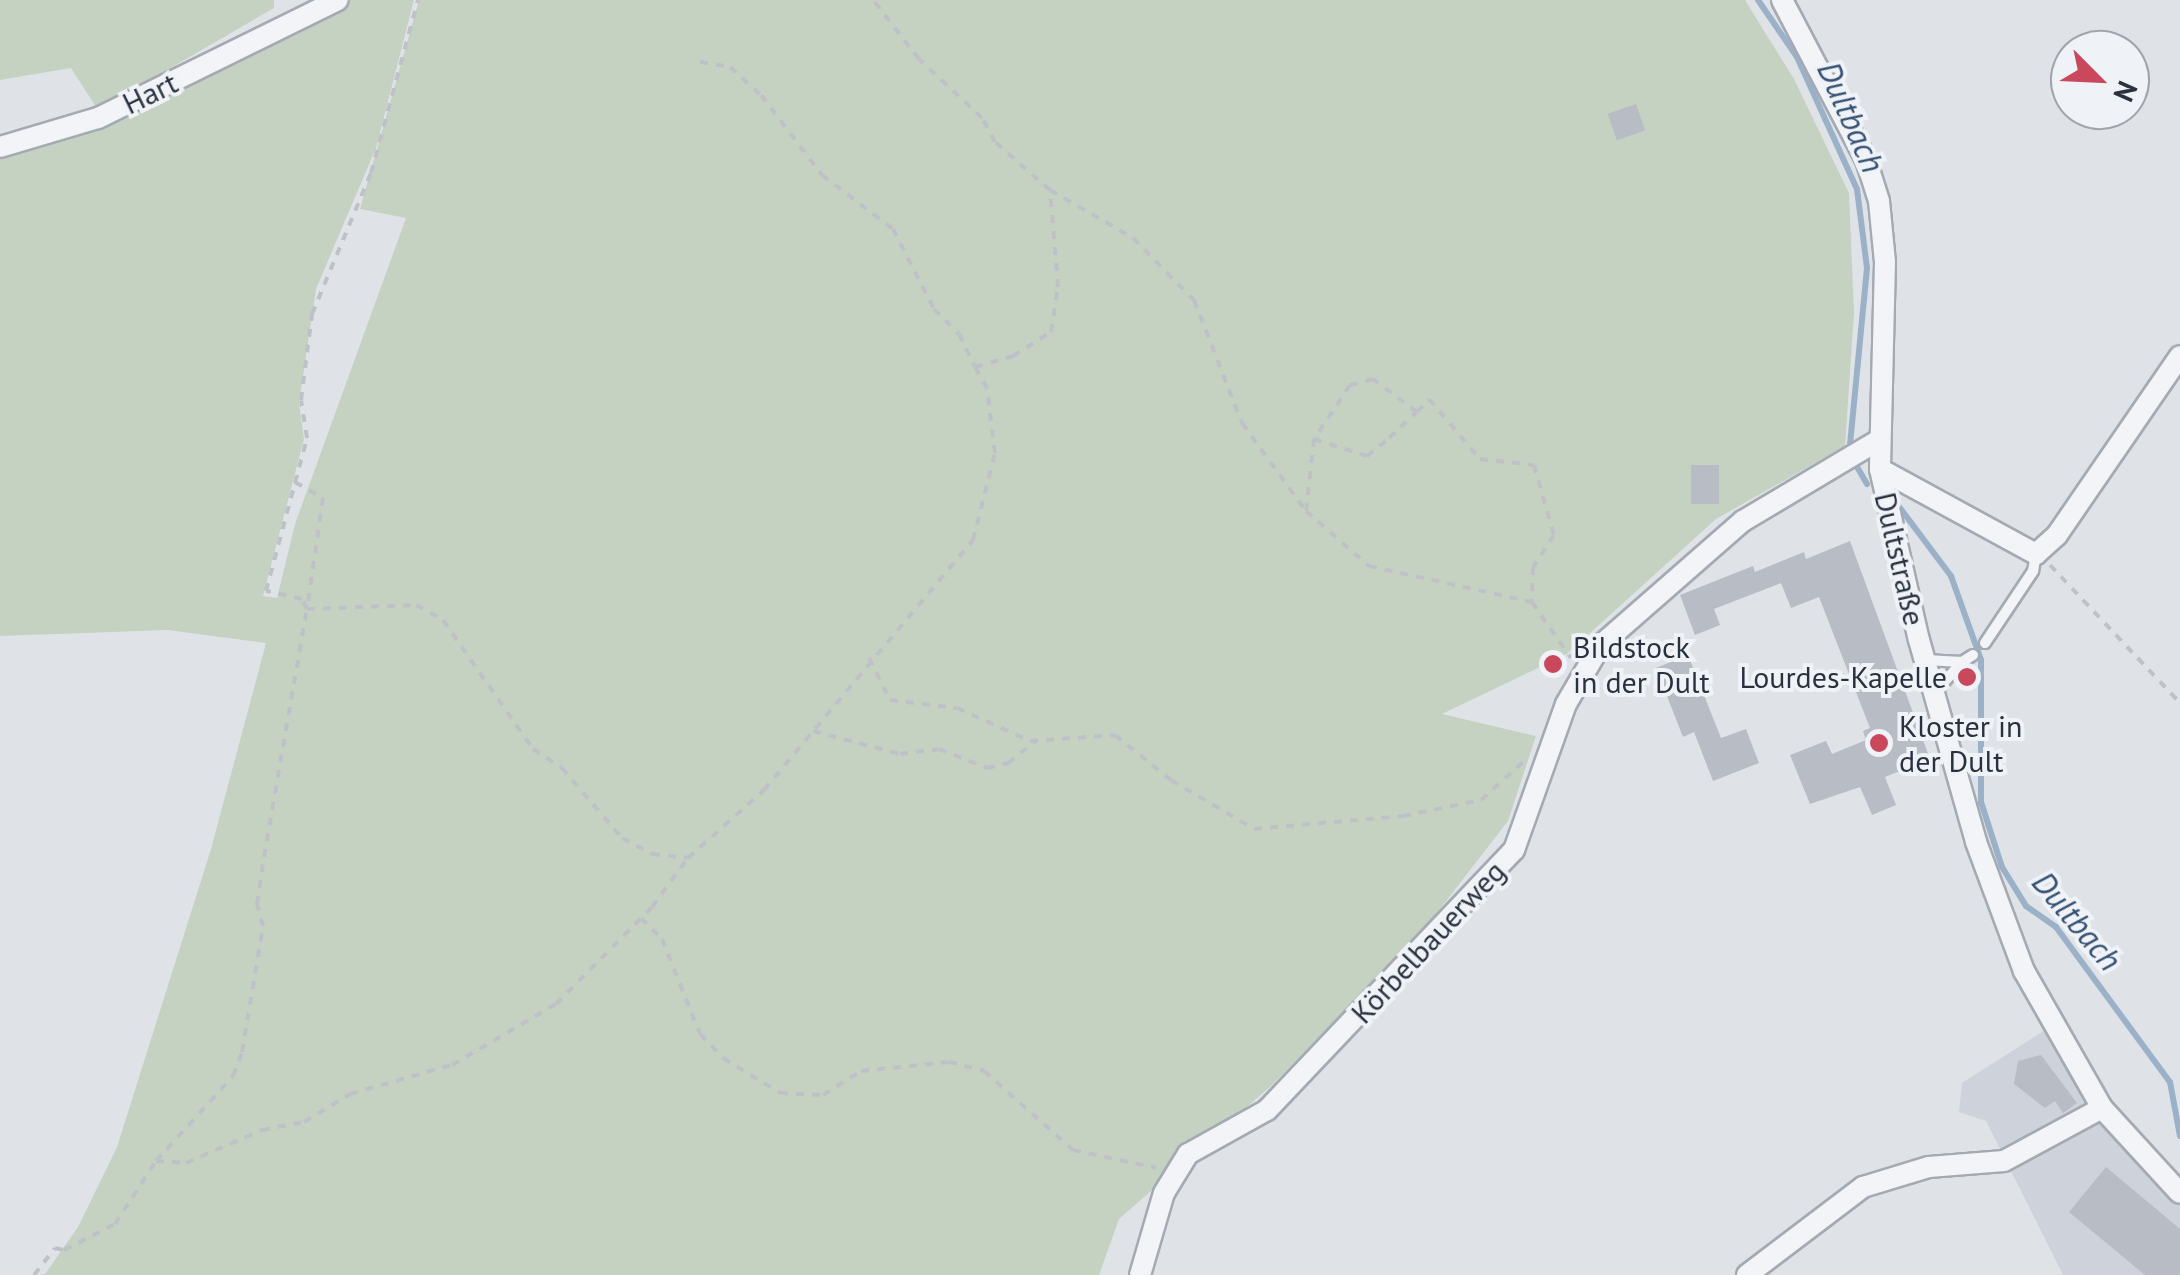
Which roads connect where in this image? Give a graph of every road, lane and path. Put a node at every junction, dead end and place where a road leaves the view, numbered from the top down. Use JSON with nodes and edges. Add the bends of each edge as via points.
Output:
{"nodes":[{"id":1,"x":292,"y":0,"type":"edge"},
{"id":2,"x":338,"y":0,"type":"edge"},
{"id":3,"x":418,"y":0,"type":"edge"},
{"id":4,"x":873,"y":0,"type":"edge"},
{"id":5,"x":1782,"y":0,"type":"edge"},
{"id":6,"x":293,"y":22,"type":"junction"},
{"id":7,"x":700,"y":62,"type":"dead end"},
{"id":8,"x":0,"y":147,"type":"edge"},
{"id":9,"x":1050,"y":190,"type":"junction"},
{"id":10,"x":2180,"y":356,"type":"edge"},
{"id":11,"x":976,"y":367,"type":"junction"},
{"id":12,"x":1417,"y":412,"type":"junction"},
{"id":13,"x":1314,"y":439,"type":"junction"},
{"id":14,"x":1877,"y":440,"type":"junction"},
{"id":15,"x":1880,"y":468,"type":"junction"},
{"id":16,"x":294,"y":482,"type":"junction"},
{"id":17,"x":1306,"y":510,"type":"junction"},
{"id":18,"x":2036,"y":554,"type":"junction"},
{"id":19,"x":1532,"y":602,"type":"junction"},
{"id":20,"x":307,"y":610,"type":"junction"},
{"id":21,"x":1985,"y":643,"type":"dead end"},
{"id":22,"x":1600,"y":646,"type":"junction"},
{"id":23,"x":1973,"y":655,"type":"dead end"},
{"id":24,"x":869,"y":658,"type":"junction"},
{"id":25,"x":1926,"y":660,"type":"junction"},
{"id":26,"x":1962,"y":662,"type":"junction"},
{"id":27,"x":1934,"y":695,"type":"junction"},
{"id":28,"x":2180,"y":703,"type":"edge"},
{"id":29,"x":810,"y":731,"type":"junction"},
{"id":30,"x":1036,"y":741,"type":"junction"},
{"id":31,"x":1529,"y":756,"type":"dead end"},
{"id":32,"x":688,"y":858,"type":"junction"},
{"id":33,"x":641,"y":918,"type":"junction"},
{"id":34,"x":2102,"y":1108,"type":"junction"},
{"id":35,"x":156,"y":1161,"type":"junction"},
{"id":36,"x":1178,"y":1170,"type":"junction"},
{"id":37,"x":2180,"y":1193,"type":"edge"},
{"id":38,"x":34,"y":1275,"type":"edge"},
{"id":39,"x":1140,"y":1275,"type":"edge"},
{"id":40,"x":1747,"y":1275,"type":"edge"}],
"edges":[{"from":1,"to":6,"type":"street"},
{"from":2,"to":6,"type":"street","name":"Hart"},
{"from":3,"to":16,"type":"path","via":[[371,173],[312,314],[301,400],[307,438]]},
{"from":4,"to":9,"type":"path","via":[[919,59],[982,118],[995,142]]},
{"from":5,"to":14,"type":"street","name":"Dultstraße","via":[[1858,144],[1879,201],[1884,262]]},
{"from":6,"to":8,"type":"street","name":"Hart","via":[[98,118]]},
{"from":7,"to":11,"type":"path","via":[[730,68],[761,95],[822,175],[894,229],[934,308],[960,334]]},
{"from":9,"to":11,"type":"path","via":[[1058,287],[1051,332],[1013,356]]},
{"from":9,"to":17,"type":"path","via":[[1133,238],[1194,300],[1242,423]]},
{"from":10,"to":18,"type":"street","via":[[2057,535]]},
{"from":11,"to":24,"type":"path","via":[[986,388],[995,453],[972,540],[954,570]]},
{"from":12,"to":13,"type":"path","via":[[1367,456]]},
{"from":12,"to":13,"type":"path","via":[[1372,380],[1350,384]]},
{"from":12,"to":19,"type":"path","via":[[1429,399],[1480,459],[1534,466],[1554,535],[1532,567]]},
{"from":13,"to":17,"type":"path"},
{"from":14,"to":15,"type":"street","name":"Dultstraße"},
{"from":14,"to":22,"type":"street","name":"Körbelbauerweg","via":[[1743,521]]},
{"from":15,"to":18,"type":"street"},
{"from":15,"to":25,"type":"street","name":"Dultstraße"},
{"from":16,"to":20,"type":"path","via":[[323,498]]},
{"from":16,"to":20,"type":"path","via":[[266,591],[302,600]]},
{"from":17,"to":19,"type":"path","via":[[1368,566]]},
{"from":18,"to":21,"type":"lane","via":[[2034,572]]},
{"from":18,"to":28,"type":"path"},
{"from":19,"to":22,"type":"path","via":[[1574,662]]},
{"from":20,"to":32,"type":"path","via":[[416,605],[442,620],[533,749],[562,768],[622,838],[652,854]]},
{"from":20,"to":35,"type":"path","via":[[264,856],[257,904],[263,926],[242,1052],[233,1076]]},
{"from":22,"to":36,"type":"street","name":"Körbelbauerweg","via":[[1566,704],[1514,850],[1268,1110],[1188,1154]]},
{"from":23,"to":26,"type":"lane"},
{"from":24,"to":29,"type":"path"},
{"from":24,"to":30,"type":"path","via":[[890,700],[957,708]]},
{"from":25,"to":26,"type":"lane"},
{"from":25,"to":27,"type":"street","name":"Dultstraße"},
{"from":26,"to":27,"type":"lane"},
{"from":27,"to":34,"type":"street","name":"Dultstraße","via":[[1976,842],[2024,971]]},
{"from":29,"to":30,"type":"path","via":[[900,754],[939,749],[988,768],[1008,764]]},
{"from":29,"to":32,"type":"path","via":[[752,802]]},
{"from":30,"to":31,"type":"path","via":[[1115,735],[1171,780],[1254,828],[1403,816],[1481,800]]},
{"from":32,"to":33,"type":"path"},
{"from":33,"to":35,"type":"path","via":[[556,1004],[452,1065],[350,1094],[304,1122],[262,1130],[186,1163]]},
{"from":33,"to":36,"type":"path","via":[[662,939],[700,1034],[723,1058],[780,1094],[823,1096],[861,1072],[949,1062],[984,1071],[1072,1150]]},
{"from":34,"to":37,"type":"street","name":"Dultstraße"},
{"from":34,"to":40,"type":"street","via":[[2004,1161],[1929,1167],[1862,1187]]},
{"from":35,"to":38,"type":"path","via":[[115,1224],[64,1250],[55,1248]]},
{"from":36,"to":39,"type":"street","name":"Körbelbauerweg","via":[[1157,1212]]}]}
